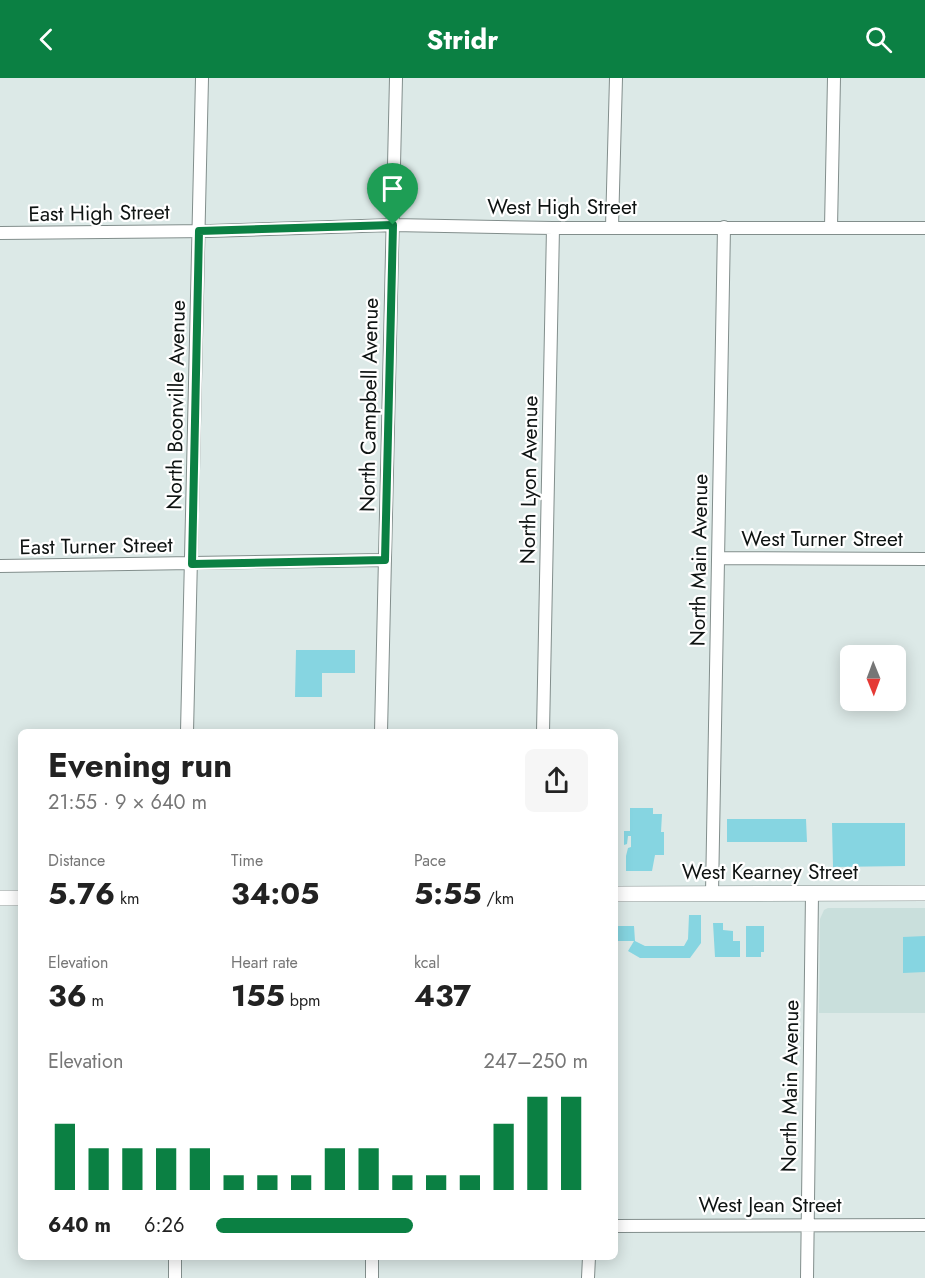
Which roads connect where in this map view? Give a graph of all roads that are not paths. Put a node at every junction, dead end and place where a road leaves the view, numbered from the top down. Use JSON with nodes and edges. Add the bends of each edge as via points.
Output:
{"nodes":[{"id":1,"x":202,"y":78,"type":"edge"},
{"id":2,"x":396,"y":78,"type":"edge"},
{"id":3,"x":616,"y":78,"type":"edge"},
{"id":4,"x":834,"y":78,"type":"edge"},
{"id":5,"x":393,"y":225,"type":"junction"},
{"id":6,"x":612,"y":227,"type":"junction"},
{"id":7,"x":724,"y":227,"type":"junction"},
{"id":8,"x":831,"y":227,"type":"junction"},
{"id":9,"x":553,"y":228,"type":"junction"},
{"id":10,"x":925,"y":228,"type":"edge"},
{"id":11,"x":199,"y":231,"type":"junction"},
{"id":12,"x":0,"y":233,"type":"edge"},
{"id":13,"x":719,"y":558,"type":"junction"},
{"id":14,"x":925,"y":559,"type":"edge"},
{"id":15,"x":385,"y":560,"type":"junction"},
{"id":16,"x":192,"y":564,"type":"junction"},
{"id":17,"x":0,"y":566,"type":"edge"},
{"id":18,"x":187,"y":729,"type":"edge"},
{"id":19,"x":381,"y":729,"type":"edge"},
{"id":20,"x":543,"y":729,"type":"edge"},
{"id":21,"x":712,"y":893,"type":"junction"},
{"id":22,"x":925,"y":893,"type":"edge"},
{"id":23,"x":618,"y":894,"type":"edge"},
{"id":24,"x":812,"y":894,"type":"junction"},
{"id":25,"x":0,"y":898,"type":"edge"},
{"id":26,"x":18,"y":898,"type":"edge"},
{"id":27,"x":808,"y":1225,"type":"junction"},
{"id":28,"x":925,"y":1225,"type":"edge"},
{"id":29,"x":618,"y":1226,"type":"edge"},
{"id":30,"x":175,"y":1260,"type":"edge"},
{"id":31,"x":372,"y":1260,"type":"edge"},
{"id":32,"x":589,"y":1260,"type":"edge"},
{"id":33,"x":175,"y":1278,"type":"edge"},
{"id":34,"x":372,"y":1278,"type":"edge"},
{"id":35,"x":588,"y":1278,"type":"edge"},
{"id":36,"x":807,"y":1278,"type":"edge"}],
"edges":[{"from":1,"to":11,"type":"street","name":"North Boonville Avenue"},
{"from":2,"to":5,"type":"street","name":"North Campbell Avenue"},
{"from":3,"to":6,"type":"street"},
{"from":4,"to":8,"type":"street"},
{"from":5,"to":9,"type":"street","name":"West High Street"},
{"from":5,"to":11,"type":"street","name":"West High Street"},
{"from":5,"to":15,"type":"street","name":"North Campbell Avenue"},
{"from":6,"to":7,"type":"street","name":"West High Street"},
{"from":6,"to":9,"type":"street","name":"West High Street"},
{"from":7,"to":8,"type":"street","name":"West High Street"},
{"from":7,"to":13,"type":"street","name":"North Main Avenue"},
{"from":8,"to":10,"type":"street","name":"West High Street"},
{"from":9,"to":20,"type":"street","name":"North Lyon Avenue"},
{"from":11,"to":12,"type":"street","name":"East High Street"},
{"from":11,"to":16,"type":"street","name":"North Boonville Avenue"},
{"from":13,"to":14,"type":"street","name":"West Turner Street"},
{"from":13,"to":21,"type":"street","name":"North Main Avenue"},
{"from":15,"to":16,"type":"street"},
{"from":15,"to":19,"type":"street","name":"North Campbell Avenue"},
{"from":16,"to":17,"type":"street","name":"East Turner Street"},
{"from":16,"to":18,"type":"street","name":"North Boonville Avenue"},
{"from":21,"to":23,"type":"main road","name":"West Kearney Street"},
{"from":21,"to":24,"type":"main road","name":"West Kearney Street"},
{"from":22,"to":24,"type":"main road","name":"West Kearney Street"},
{"from":24,"to":27,"type":"street","name":"North Main Avenue"},
{"from":25,"to":26,"type":"main road"},
{"from":27,"to":28,"type":"street","name":"West Jean Street"},
{"from":27,"to":29,"type":"street","name":"West Jean Street"},
{"from":27,"to":36,"type":"street","name":"North Main Avenue"},
{"from":30,"to":33,"type":"street"},
{"from":31,"to":34,"type":"street"},
{"from":32,"to":35,"type":"street"}]}
